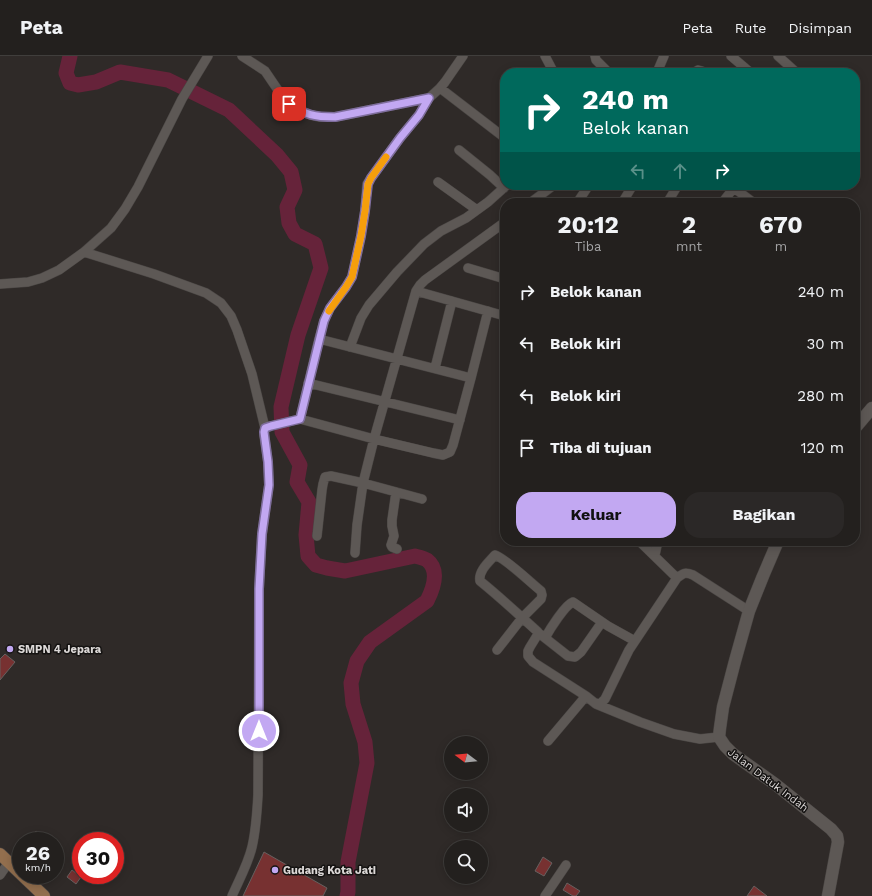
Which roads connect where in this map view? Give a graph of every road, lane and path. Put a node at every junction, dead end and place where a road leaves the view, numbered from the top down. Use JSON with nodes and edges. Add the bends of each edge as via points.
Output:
{"nodes":[{"id":1,"x":208,"y":56,"type":"edge"},
{"id":2,"x":242,"y":56,"type":"edge"},
{"id":3,"x":463,"y":56,"type":"edge"},
{"id":4,"x":545,"y":56,"type":"edge"},
{"id":5,"x":595,"y":56,"type":"edge"},
{"id":6,"x":731,"y":56,"type":"edge"},
{"id":7,"x":778,"y":56,"type":"edge"},
{"id":8,"x":660,"y":58,"type":"edge"},
{"id":9,"x":551,"y":68,"type":"edge"},
{"id":10,"x":604,"y":68,"type":"edge"},
{"id":11,"x":658,"y":68,"type":"edge"},
{"id":12,"x":745,"y":68,"type":"edge"},
{"id":13,"x":791,"y":68,"type":"edge"},
{"id":14,"x":440,"y":88,"type":"junction"},
{"id":15,"x":429,"y":98,"type":"junction"},
{"id":16,"x":500,"y":134,"type":"edge"},
{"id":17,"x":459,"y":150,"type":"dead end"},
{"id":18,"x":438,"y":182,"type":"dead end"},
{"id":19,"x":500,"y":182,"type":"edge"},
{"id":20,"x":501,"y":190,"type":"edge"},
{"id":21,"x":547,"y":190,"type":"edge"},
{"id":22,"x":738,"y":190,"type":"edge"},
{"id":23,"x":537,"y":198,"type":"edge"},
{"id":24,"x":748,"y":198,"type":"edge"},
{"id":25,"x":477,"y":210,"type":"junction"},
{"id":26,"x":500,"y":226,"type":"edge"},
{"id":27,"x":84,"y":252,"type":"junction"},
{"id":28,"x":468,"y":268,"type":"dead end"},
{"id":29,"x":500,"y":278,"type":"edge"},
{"id":30,"x":0,"y":284,"type":"edge"},
{"id":31,"x":416,"y":291,"type":"junction"},
{"id":32,"x":452,"y":301,"type":"junction"},
{"id":33,"x":488,"y":311,"type":"junction"},
{"id":34,"x":500,"y":315,"type":"edge"},
{"id":35,"x":319,"y":339,"type":"junction"},
{"id":36,"x":350,"y":347,"type":"junction"},
{"id":37,"x":397,"y":358,"type":"junction"},
{"id":38,"x":435,"y":368,"type":"junction"},
{"id":39,"x":472,"y":378,"type":"junction"},
{"id":40,"x":308,"y":383,"type":"junction"},
{"id":41,"x":385,"y":401,"type":"junction"},
{"id":42,"x":872,"y":408,"type":"edge"},
{"id":43,"x":300,"y":419,"type":"junction"},
{"id":44,"x":460,"y":420,"type":"junction"},
{"id":45,"x":860,"y":422,"type":"edge"},
{"id":46,"x":268,"y":427,"type":"junction"},
{"id":47,"x":374,"y":439,"type":"junction"},
{"id":48,"x":363,"y":483,"type":"junction"},
{"id":49,"x":396,"y":492,"type":"junction"},
{"id":50,"x":422,"y":499,"type":"dead end"},
{"id":51,"x":317,"y":536,"type":"dead end"},
{"id":52,"x":645,"y":546,"type":"edge"},
{"id":53,"x":657,"y":546,"type":"edge"},
{"id":54,"x":776,"y":546,"type":"edge"},
{"id":55,"x":397,"y":549,"type":"dead end"},
{"id":56,"x":355,"y":553,"type":"dead end"},
{"id":57,"x":655,"y":555,"type":"junction"},
{"id":58,"x":677,"y":578,"type":"junction"},
{"id":59,"x":749,"y":611,"type":"junction"},
{"id":60,"x":522,"y":618,"type":"junction"},
{"id":61,"x":602,"y":622,"type":"junction"},
{"id":62,"x":541,"y":635,"type":"junction"},
{"id":63,"x":635,"y":641,"type":"junction"},
{"id":64,"x":497,"y":650,"type":"dead end"},
{"id":65,"x":586,"y":696,"type":"junction"},
{"id":66,"x":596,"y":704,"type":"junction"},
{"id":67,"x":720,"y":737,"type":"junction"},
{"id":68,"x":548,"y":741,"type":"dead end"},
{"id":69,"x":0,"y":854,"type":"edge"},
{"id":70,"x":9,"y":862,"type":"junction"},
{"id":71,"x":12,"y":865,"type":"edge"},
{"id":72,"x":566,"y":865,"type":"dead end"},
{"id":73,"x":0,"y":875,"type":"edge"},
{"id":74,"x":32,"y":884,"type":"edge"},
{"id":75,"x":44,"y":896,"type":"edge"},
{"id":76,"x":232,"y":896,"type":"edge"},
{"id":77,"x":545,"y":896,"type":"edge"},
{"id":78,"x":828,"y":896,"type":"edge"}],
"edges":[{"from":1,"to":27,"type":"street","via":[[182,99],[125,209],[111,228]]},
{"from":2,"to":15,"type":"street","via":[[265,71],[289,104],[311,115],[335,117]]},
{"from":3,"to":14,"type":"street"},
{"from":4,"to":9,"type":"street"},
{"from":5,"to":10,"type":"street"},
{"from":6,"to":12,"type":"street"},
{"from":7,"to":13,"type":"street"},
{"from":8,"to":11,"type":"street"},
{"from":14,"to":15,"type":"street"},
{"from":14,"to":16,"type":"street"},
{"from":15,"to":35,"type":"street","via":[[368,184],[352,277],[330,308]]},
{"from":17,"to":19,"type":"street"},
{"from":18,"to":25,"type":"street"},
{"from":20,"to":25,"type":"street"},
{"from":21,"to":23,"type":"street"},
{"from":22,"to":24,"type":"street"},
{"from":25,"to":36,"type":"street","via":[[424,244],[397,272],[369,305]]},
{"from":26,"to":31,"type":"street","via":[[425,280]]},
{"from":27,"to":30,"type":"street","via":[[59,270],[42,278]]},
{"from":27,"to":46,"type":"street","via":[[184,285],[221,303],[237,330]]},
{"from":28,"to":29,"type":"street"},
{"from":31,"to":32,"type":"street"},
{"from":31,"to":37,"type":"street"},
{"from":32,"to":33,"type":"street"},
{"from":32,"to":38,"type":"street"},
{"from":33,"to":34,"type":"street"},
{"from":33,"to":39,"type":"street"},
{"from":35,"to":36,"type":"street"},
{"from":35,"to":40,"type":"street"},
{"from":36,"to":37,"type":"street"},
{"from":37,"to":38,"type":"street"},
{"from":37,"to":41,"type":"street"},
{"from":38,"to":39,"type":"street"},
{"from":39,"to":44,"type":"street"},
{"from":40,"to":41,"type":"street"},
{"from":40,"to":43,"type":"street"},
{"from":41,"to":44,"type":"street"},
{"from":41,"to":47,"type":"street"},
{"from":42,"to":45,"type":"street"},
{"from":43,"to":46,"type":"street"},
{"from":43,"to":47,"type":"street"},
{"from":44,"to":47,"type":"street","via":[[450,452],[443,455]]},
{"from":46,"to":76,"type":"street","via":[[264,435],[269,485],[262,534],[259,589],[256,825],[247,863]]},
{"from":47,"to":48,"type":"street"},
{"from":48,"to":49,"type":"street"},
{"from":48,"to":51,"type":"street","via":[[326,477]]},
{"from":48,"to":56,"type":"street"},
{"from":49,"to":50,"type":"street"},
{"from":49,"to":55,"type":"street","via":[[392,523],[394,536],[391,545]]},
{"from":52,"to":57,"type":"street"},
{"from":53,"to":57,"type":"street"},
{"from":54,"to":59,"type":"street","name":"Jalan Datuk Indah"},
{"from":57,"to":58,"type":"street"},
{"from":58,"to":59,"type":"street","via":[[684,573],[693,575]]},
{"from":58,"to":63,"type":"street"},
{"from":59,"to":67,"type":"street","name":"Jalan Datuk Indah","via":[[723,707]]},
{"from":60,"to":60,"type":"street","via":[[480,581],[481,571],[495,555],[541,591],[540,599]]},
{"from":60,"to":62,"type":"street"},
{"from":60,"to":64,"type":"street"},
{"from":61,"to":62,"type":"street","via":[[572,602]]},
{"from":61,"to":62,"type":"street","via":[[581,652],[574,657],[568,656]]},
{"from":61,"to":63,"type":"street"},
{"from":62,"to":65,"type":"street","via":[[538,634],[528,651],[528,656],[533,662]]},
{"from":63,"to":66,"type":"street","via":[[605,699]]},
{"from":65,"to":66,"type":"street"},
{"from":65,"to":68,"type":"street"},
{"from":66,"to":67,"type":"street","via":[[674,734],[700,739]]},
{"from":67,"to":78,"type":"street","name":"Jalan Datuk Indah","via":[[733,754],[775,784],[838,836]]},
{"from":69,"to":70,"type":"main road"},
{"from":70,"to":71,"type":"main road"},
{"from":70,"to":73,"type":"street"},
{"from":72,"to":77,"type":"street"},
{"from":74,"to":75,"type":"main road"}]}
